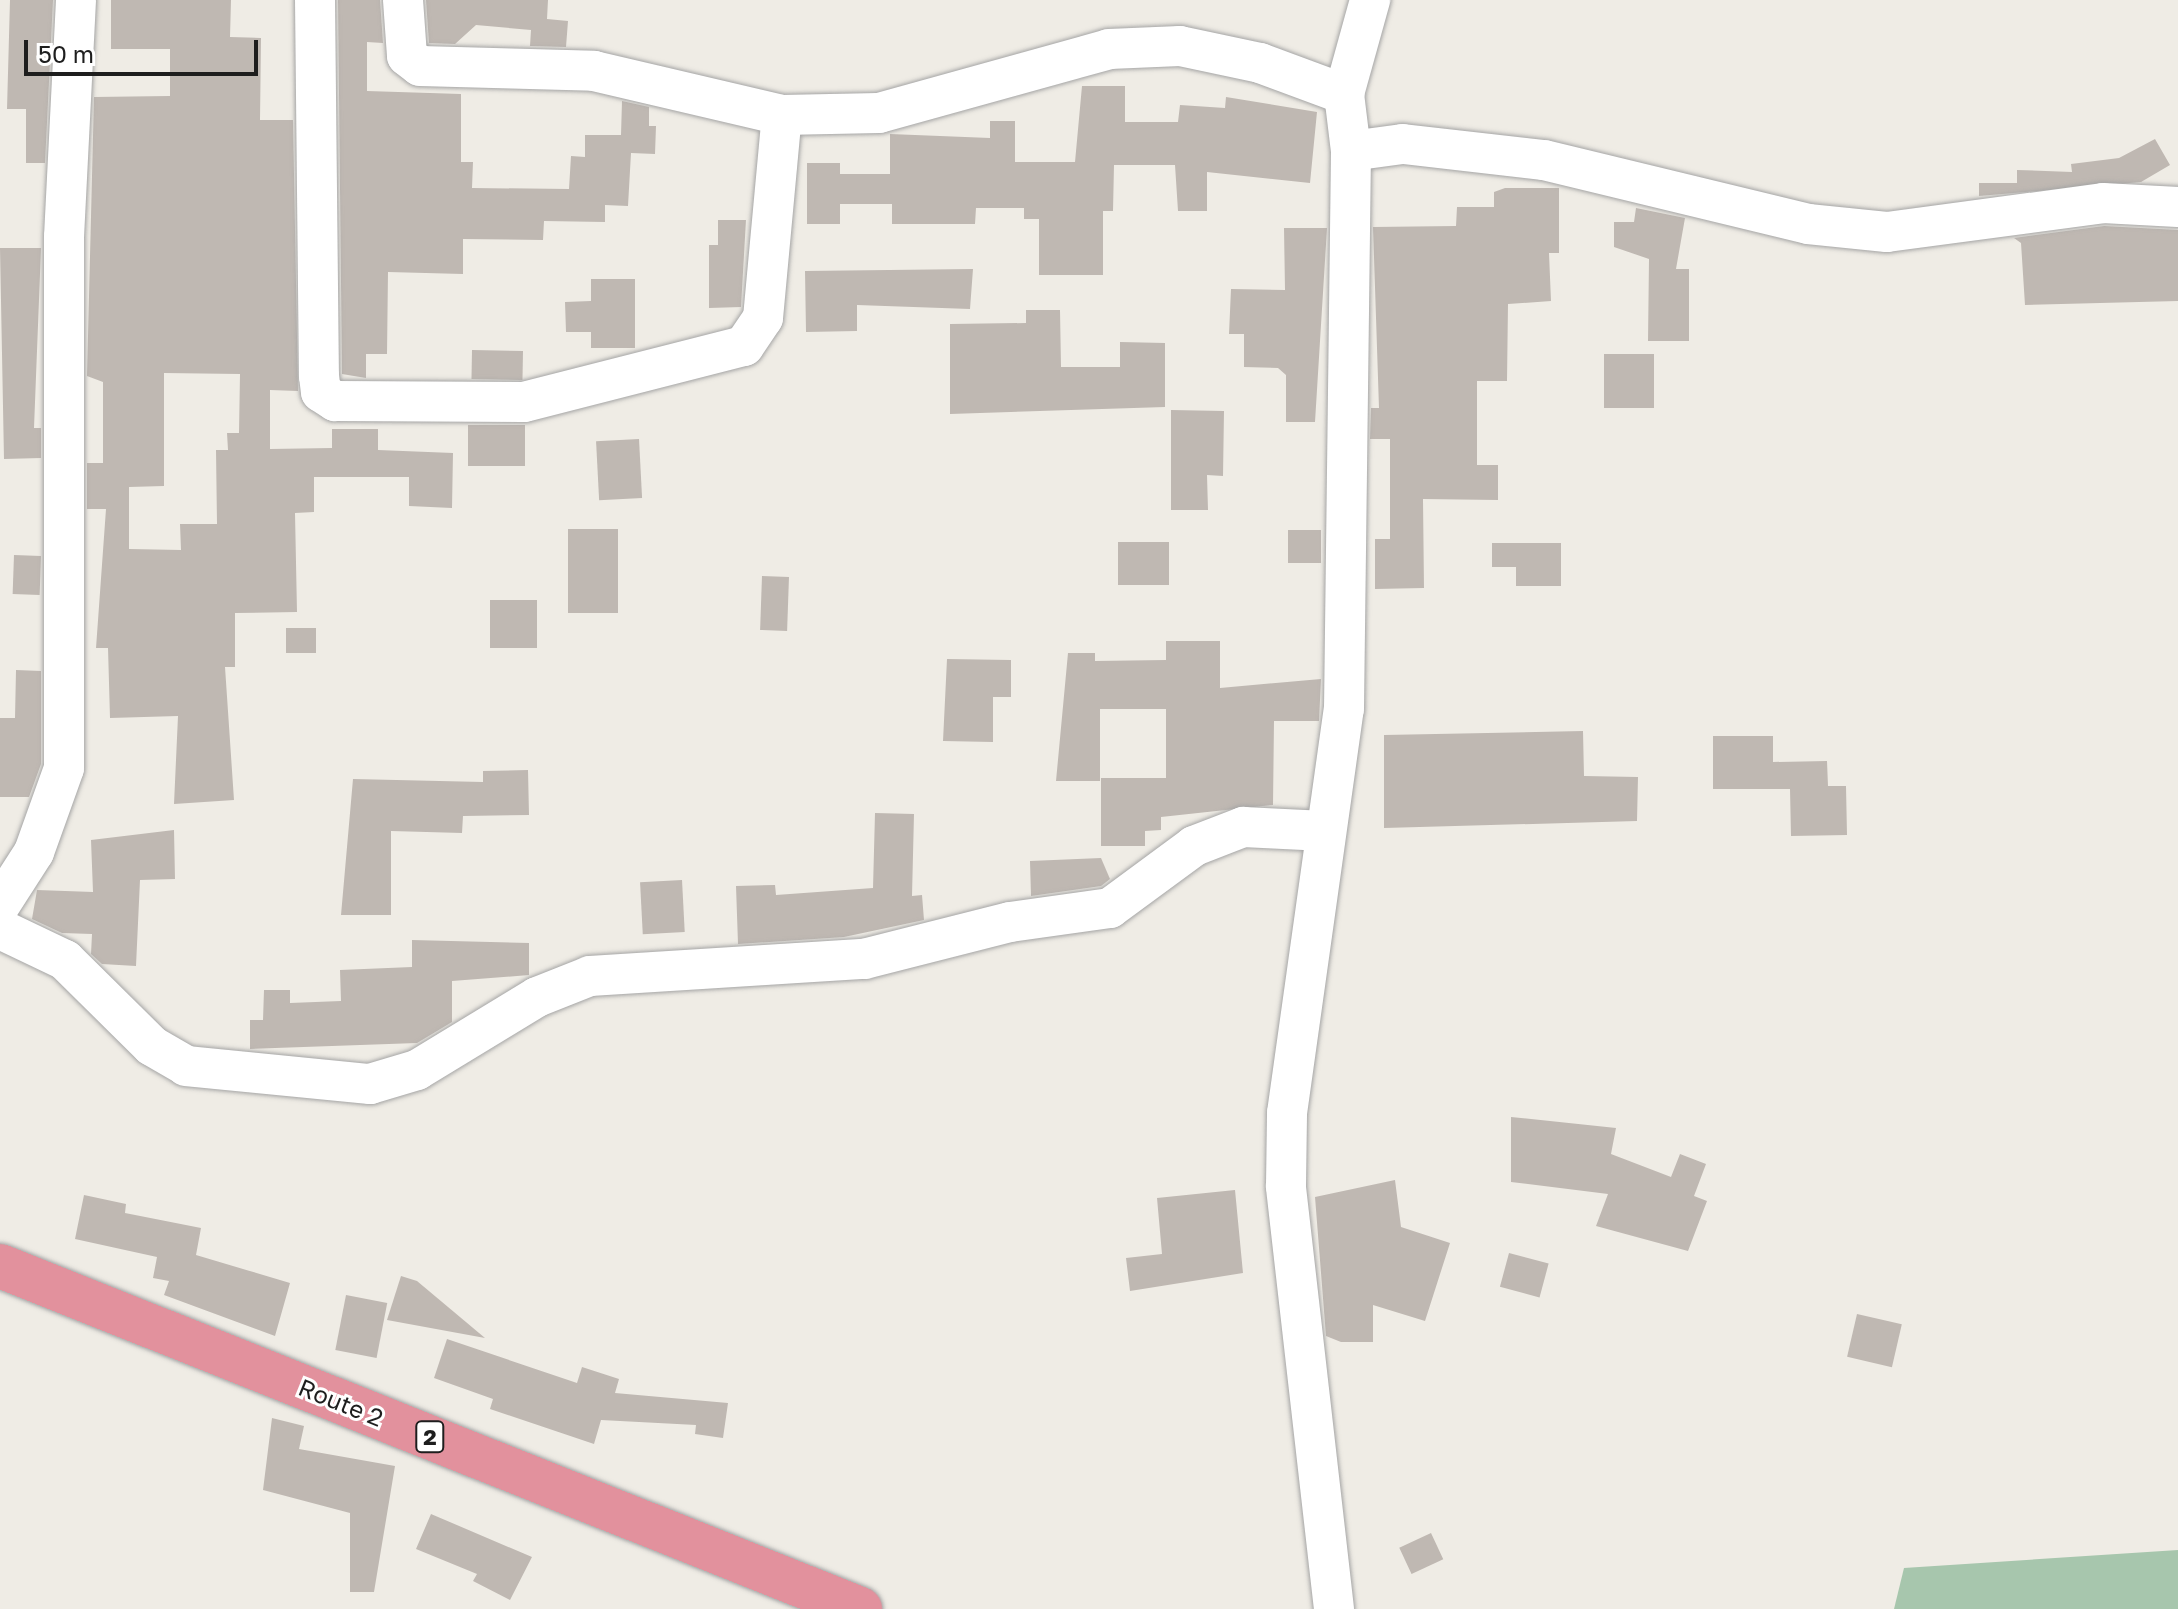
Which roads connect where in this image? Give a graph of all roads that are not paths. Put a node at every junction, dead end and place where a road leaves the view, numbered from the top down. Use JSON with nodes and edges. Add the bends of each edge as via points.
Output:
{"nodes":[{"id":1,"x":76,"y":0,"type":"edge"},
{"id":2,"x":315,"y":0,"type":"edge"},
{"id":3,"x":403,"y":0,"type":"edge"},
{"id":4,"x":1370,"y":0,"type":"edge"},
{"id":5,"x":1344,"y":94,"type":"junction"},
{"id":6,"x":782,"y":115,"type":"junction"},
{"id":7,"x":1351,"y":151,"type":"junction"},
{"id":8,"x":2178,"y":207,"type":"edge"},
{"id":9,"x":1325,"y":831,"type":"junction"},
{"id":10,"x":0,"y":905,"type":"edge"},
{"id":11,"x":0,"y":929,"type":"edge"},
{"id":12,"x":0,"y":1266,"type":"edge"},
{"id":13,"x":860,"y":1609,"type":"edge"},
{"id":14,"x":1334,"y":1609,"type":"edge"}],
"edges":[{"from":1,"to":10,"type":"street","via":[[64,237],[69,712],[55,805]]},
{"from":2,"to":6,"type":"street","via":[[319,376],[321,392],[335,401],[524,402],[744,346],[763,318]]},
{"from":3,"to":6,"type":"street","via":[[407,56],[420,66],[594,71]]},
{"from":4,"to":5,"type":"street"},
{"from":5,"to":6,"type":"street","via":[[1260,63],[1180,46],[1109,49],[879,113]]},
{"from":5,"to":7,"type":"street"},
{"from":7,"to":8,"type":"street","via":[[1403,144],[1544,160],[1808,224],[1887,232],[2103,203]]},
{"from":7,"to":9,"type":"street","via":[[1344,709]]},
{"from":9,"to":11,"type":"street","via":[[1243,827],[1194,846],[1110,908],[1010,922],[864,959],[590,976],[537,997],[417,1070],[370,1084],[186,1066],[152,1046],[65,960]]},
{"from":9,"to":14,"type":"street","via":[[1289,1098],[1286,1186]]},
{"from":12,"to":13,"type":"highway","name":"Route 2","number":"2"}]}
